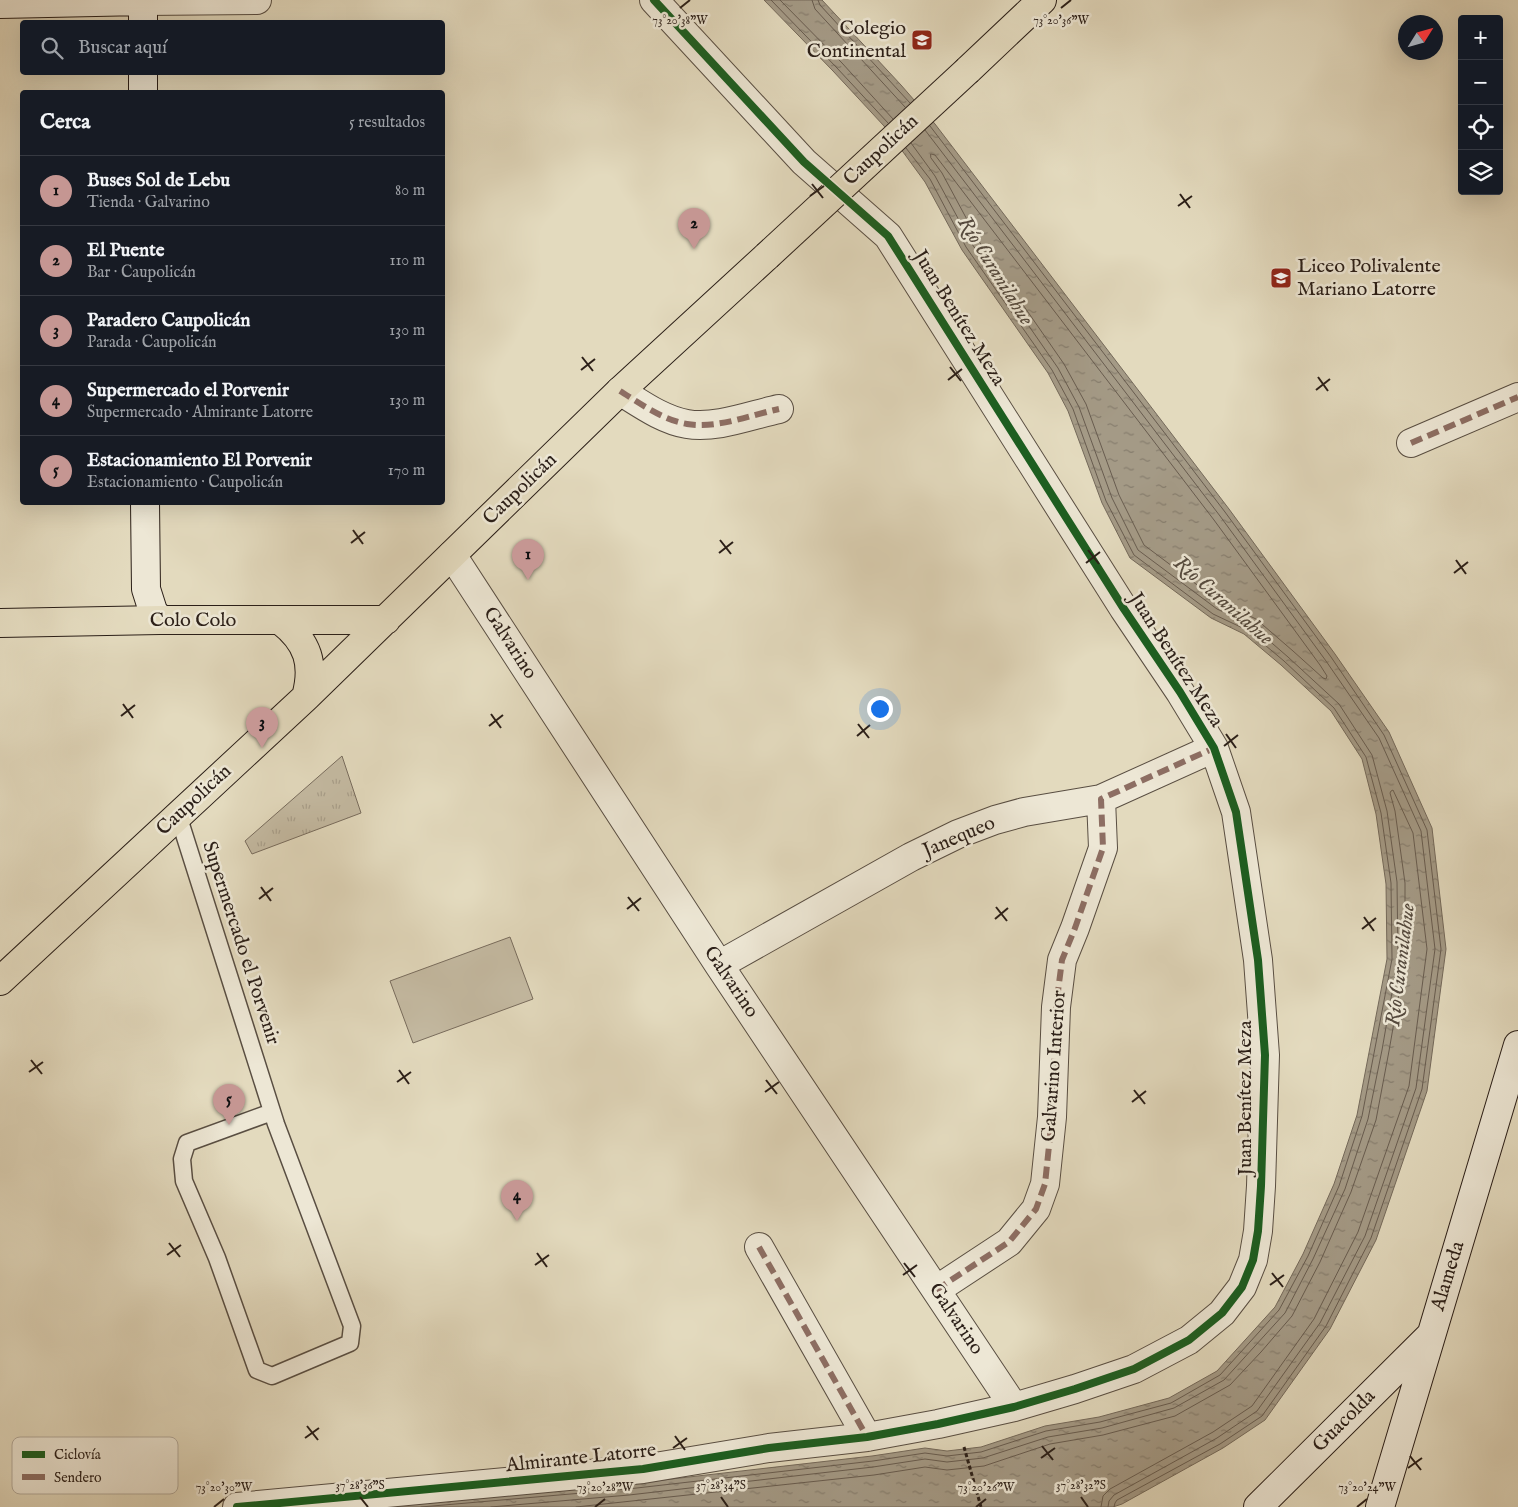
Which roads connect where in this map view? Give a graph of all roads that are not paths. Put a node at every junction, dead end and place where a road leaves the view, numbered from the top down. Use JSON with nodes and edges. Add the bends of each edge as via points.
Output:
{"nodes":[{"id":1,"x":257,"y":0,"type":"edge"},
{"id":2,"x":654,"y":0,"type":"edge"},
{"id":3,"x":1042,"y":0,"type":"edge"},
{"id":4,"x":0,"y":4,"type":"edge"},
{"id":5,"x":143,"y":8,"type":"edge"},
{"id":6,"x":143,"y":75,"type":"edge"},
{"id":7,"x":143,"y":90,"type":"edge"},
{"id":8,"x":620,"y":392,"type":"junction"},
{"id":9,"x":1518,"y":397,"type":"edge"},
{"id":10,"x":779,"y":409,"type":"dead end"},
{"id":11,"x":1411,"y":443,"type":"dead end"},
{"id":12,"x":145,"y":505,"type":"edge"},
{"id":13,"x":452,"y":555,"type":"junction"},
{"id":14,"x":160,"y":620,"type":"junction"},
{"id":15,"x":281,"y":620,"type":"junction"},
{"id":16,"x":386,"y":620,"type":"junction"},
{"id":17,"x":0,"y":623,"type":"edge"},
{"id":18,"x":306,"y":697,"type":"junction"},
{"id":19,"x":1214,"y":748,"type":"junction"},
{"id":20,"x":1101,"y":799,"type":"junction"},
{"id":21,"x":178,"y":815,"type":"junction"},
{"id":22,"x":719,"y":965,"type":"junction"},
{"id":23,"x":0,"y":980,"type":"edge"},
{"id":24,"x":1518,"y":1045,"type":"edge"},
{"id":25,"x":272,"y":1112,"type":"junction"},
{"id":26,"x":758,"y":1247,"type":"dead end"},
{"id":27,"x":936,"y":1290,"type":"junction"},
{"id":28,"x":1430,"y":1335,"type":"junction"},
{"id":29,"x":1014,"y":1407,"type":"junction"},
{"id":30,"x":867,"y":1438,"type":"junction"},
{"id":31,"x":237,"y":1507,"type":"edge"},
{"id":32,"x":1258,"y":1507,"type":"edge"},
{"id":33,"x":1380,"y":1507,"type":"edge"}],
"edges":[{"from":1,"to":5,"type":"street"},
{"from":2,"to":19,"type":"street","name":"Juan Benítez Meza","via":[[804,162],[888,236]]},
{"from":3,"to":8,"type":"main road","name":"Caupolicán","bridge":true},
{"from":4,"to":5,"type":"street"},
{"from":6,"to":7,"type":"street"},
{"from":8,"to":10,"type":"street","via":[[659,415],[687,424],[713,425]]},
{"from":8,"to":13,"type":"main road","name":"Caupolicán"},
{"from":9,"to":11,"type":"street"},
{"from":12,"to":14,"type":"street","via":[[146,589],[153,611]]},
{"from":13,"to":16,"type":"main road","name":"Caupolicán"},
{"from":13,"to":22,"type":"street","name":"Galvarino"},
{"from":14,"to":15,"type":"main road","name":"Colo Colo"},
{"from":14,"to":17,"type":"main road","name":"Colo Colo"},
{"from":15,"to":16,"type":"main road","name":"Colo Colo"},
{"from":15,"to":18,"type":"main road","via":[[302,640],[308,654],[310,683]]},
{"from":16,"to":18,"type":"main road","name":"Caupolicán"},
{"from":18,"to":21,"type":"main road","name":"Caupolicán"},
{"from":19,"to":20,"type":"street","name":"Janequeo"},
{"from":19,"to":29,"type":"street","name":"Juan Benítez Meza","via":[[1236,812],[1258,960],[1265,1055],[1260,1204],[1253,1260],[1242,1288],[1222,1313],[1189,1340],[1134,1370]]},
{"from":20,"to":22,"type":"street","name":"Janequeo","via":[[1024,812],[958,834]]},
{"from":20,"to":27,"type":"street","name":"Galvarino Interior","via":[[1103,848],[1062,960],[1045,1184],[1036,1209],[1010,1242]]},
{"from":21,"to":23,"type":"main road","name":"Caupolicán"},
{"from":21,"to":25,"type":"lane","name":"Supermercado el Porvenir"},
{"from":22,"to":27,"type":"street","name":"Galvarino"},
{"from":24,"to":28,"type":"street","name":"Alameda"},
{"from":25,"to":25,"type":"lane","name":"Supermercado el Porvenir","via":[[187,1143],[182,1159],[184,1181],[217,1258],[257,1370],[272,1376],[350,1343],[352,1326]]},
{"from":26,"to":30,"type":"street"},
{"from":27,"to":29,"type":"street","name":"Galvarino"},
{"from":28,"to":32,"type":"street","name":"Guacolda"},
{"from":28,"to":33,"type":"street","name":"Alameda"},
{"from":29,"to":30,"type":"street","name":"Almirante Latorre"},
{"from":30,"to":31,"type":"street","name":"Almirante Latorre","via":[[769,1448],[643,1469]]}]}
